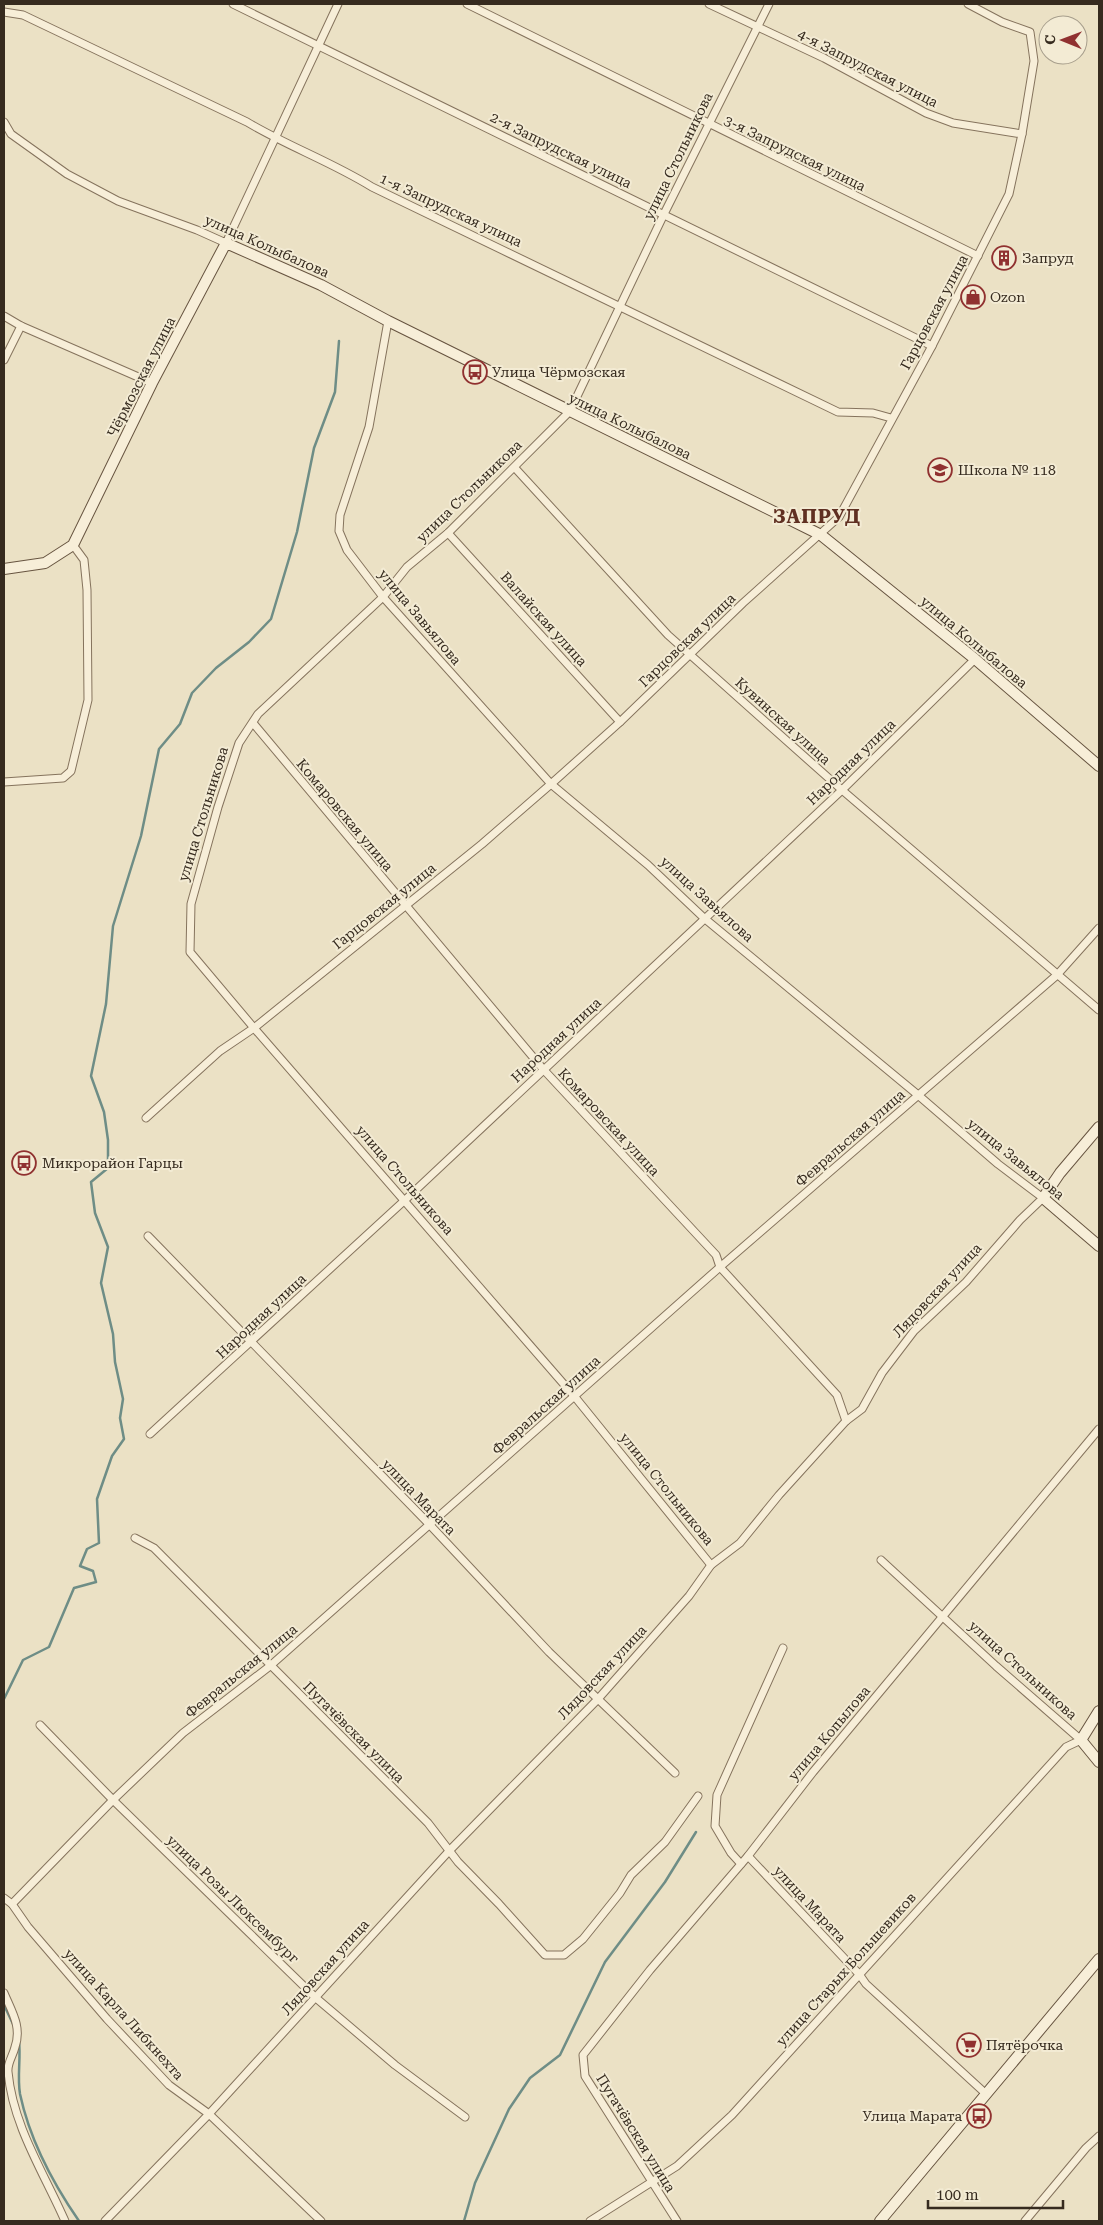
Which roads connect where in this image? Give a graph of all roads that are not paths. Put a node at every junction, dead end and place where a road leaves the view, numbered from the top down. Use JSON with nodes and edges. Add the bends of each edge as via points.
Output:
{"nodes":[{"id":1,"x":6,"y":4,"type":"edge"},
{"id":2,"x":233,"y":4,"type":"edge"},
{"id":3,"x":338,"y":4,"type":"edge"},
{"id":4,"x":467,"y":4,"type":"edge"},
{"id":5,"x":709,"y":4,"type":"edge"},
{"id":6,"x":769,"y":4,"type":"edge"},
{"id":7,"x":968,"y":4,"type":"edge"},
{"id":8,"x":4,"y":11,"type":"edge"},
{"id":9,"x":757,"y":27,"type":"junction"},
{"id":10,"x":318,"y":47,"type":"junction"},
{"id":11,"x":4,"y":122,"type":"edge"},
{"id":12,"x":709,"y":124,"type":"junction"},
{"id":13,"x":1022,"y":134,"type":"junction"},
{"id":14,"x":274,"y":138,"type":"junction"},
{"id":15,"x":664,"y":214,"type":"junction"},
{"id":16,"x":226,"y":243,"type":"junction"},
{"id":17,"x":978,"y":256,"type":"junction"},
{"id":18,"x":620,"y":305,"type":"junction"},
{"id":19,"x":4,"y":316,"type":"edge"},
{"id":20,"x":388,"y":321,"type":"junction"},
{"id":21,"x":21,"y":326,"type":"junction"},
{"id":22,"x":932,"y":346,"type":"junction"},
{"id":23,"x":4,"y":360,"type":"edge"},
{"id":24,"x":152,"y":382,"type":"junction"},
{"id":25,"x":570,"y":411,"type":"junction"},
{"id":26,"x":891,"y":418,"type":"junction"},
{"id":27,"x":515,"y":468,"type":"junction"},
{"id":28,"x":448,"y":533,"type":"junction"},
{"id":29,"x":821,"y":536,"type":"junction"},
{"id":30,"x":73,"y":545,"type":"junction"},
{"id":31,"x":4,"y":569,"type":"edge"},
{"id":32,"x":383,"y":597,"type":"junction"},
{"id":33,"x":690,"y":655,"type":"junction"},
{"id":34,"x":975,"y":659,"type":"junction"},
{"id":35,"x":620,"y":722,"type":"junction"},
{"id":36,"x":253,"y":723,"type":"junction"},
{"id":37,"x":1099,"y":766,"type":"edge"},
{"id":38,"x":4,"y":782,"type":"edge"},
{"id":39,"x":551,"y":784,"type":"junction"},
{"id":40,"x":842,"y":790,"type":"junction"},
{"id":41,"x":404,"y":905,"type":"junction"},
{"id":42,"x":704,"y":918,"type":"junction"},
{"id":43,"x":1099,"y":928,"type":"edge"},
{"id":44,"x":1057,"y":975,"type":"junction"},
{"id":45,"x":1099,"y":1010,"type":"edge"},
{"id":46,"x":254,"y":1028,"type":"junction"},
{"id":47,"x":543,"y":1069,"type":"junction"},
{"id":48,"x":918,"y":1095,"type":"junction"},
{"id":49,"x":146,"y":1118,"type":"dead end"},
{"id":50,"x":1099,"y":1127,"type":"edge"},
{"id":51,"x":1043,"y":1198,"type":"junction"},
{"id":52,"x":405,"y":1200,"type":"junction"},
{"id":53,"x":148,"y":1236,"type":"dead end"},
{"id":54,"x":1099,"y":1246,"type":"edge"},
{"id":55,"x":720,"y":1267,"type":"junction"},
{"id":56,"x":251,"y":1342,"type":"junction"},
{"id":57,"x":575,"y":1397,"type":"junction"},
{"id":58,"x":846,"y":1421,"type":"junction"},
{"id":59,"x":1099,"y":1429,"type":"edge"},
{"id":60,"x":150,"y":1434,"type":"dead end"},
{"id":61,"x":430,"y":1525,"type":"junction"},
{"id":62,"x":135,"y":1538,"type":"dead end"},
{"id":63,"x":881,"y":1560,"type":"dead end"},
{"id":64,"x":711,"y":1565,"type":"junction"},
{"id":65,"x":942,"y":1617,"type":"junction"},
{"id":66,"x":783,"y":1648,"type":"dead end"},
{"id":67,"x":270,"y":1666,"type":"junction"},
{"id":68,"x":598,"y":1699,"type":"junction"},
{"id":69,"x":1099,"y":1711,"type":"edge"},
{"id":70,"x":40,"y":1724,"type":"dead end"},
{"id":71,"x":1081,"y":1740,"type":"junction"},
{"id":72,"x":1099,"y":1762,"type":"edge"},
{"id":73,"x":675,"y":1773,"type":"dead end"},
{"id":74,"x":698,"y":1796,"type":"dead end"},
{"id":75,"x":113,"y":1800,"type":"junction"},
{"id":76,"x":450,"y":1850,"type":"junction"},
{"id":77,"x":748,"y":1856,"type":"junction"},
{"id":78,"x":741,"y":1864,"type":"junction"},
{"id":79,"x":4,"y":1898,"type":"edge"},
{"id":80,"x":12,"y":1904,"type":"junction"},
{"id":81,"x":1099,"y":1960,"type":"edge"},
{"id":82,"x":859,"y":1974,"type":"junction"},
{"id":83,"x":4,"y":1993,"type":"edge"},
{"id":84,"x":316,"y":1998,"type":"junction"},
{"id":85,"x":583,"y":2055,"type":"joint"},
{"id":86,"x":985,"y":2093,"type":"junction"},
{"id":87,"x":209,"y":2114,"type":"junction"},
{"id":88,"x":465,"y":2117,"type":"dead end"},
{"id":89,"x":1099,"y":2136,"type":"edge"},
{"id":90,"x":654,"y":2182,"type":"junction"},
{"id":91,"x":65,"y":2221,"type":"edge"},
{"id":92,"x":105,"y":2221,"type":"edge"},
{"id":93,"x":321,"y":2221,"type":"edge"},
{"id":94,"x":590,"y":2221,"type":"edge"},
{"id":95,"x":677,"y":2221,"type":"edge"},
{"id":96,"x":880,"y":2221,"type":"edge"},
{"id":97,"x":1025,"y":2221,"type":"edge"}],
"edges":[{"from":1,"to":8,"type":"street"},
{"from":2,"to":10,"type":"street","name":"2-я Запрудская улица"},
{"from":3,"to":10,"type":"street","name":"Чёрмозская улица"},
{"from":4,"to":12,"type":"street","name":"3-я Запрудская улица"},
{"from":5,"to":9,"type":"street","name":"4-я Запрудская улица"},
{"from":6,"to":9,"type":"street","name":"улица Стольникова"},
{"from":7,"to":13,"type":"street","name":"Гарцовская улица","via":[[1030,32],[1034,61]]},
{"from":8,"to":14,"type":"street","name":"1-я Запрудская улица","via":[[24,15]]},
{"from":9,"to":12,"type":"street","name":"улица Стольникова"},
{"from":9,"to":13,"type":"street","name":"4-я Запрудская улица","via":[[824,58],[926,113],[953,123]]},
{"from":10,"to":14,"type":"street","name":"Чёрмозская улица"},
{"from":10,"to":15,"type":"street","name":"2-я Запрудская улица"},
{"from":11,"to":16,"type":"street","name":"улица Колыбалова","via":[[12,134],[67,174],[118,201]]},
{"from":12,"to":15,"type":"street","name":"улица Стольникова"},
{"from":12,"to":17,"type":"street","name":"3-я Запрудская улица"},
{"from":13,"to":17,"type":"street","name":"Гарцовская улица","via":[[1009,194]]},
{"from":14,"to":16,"type":"street","name":"Чёрмозская улица"},
{"from":14,"to":18,"type":"street","name":"1-я Запрудская улица"},
{"from":15,"to":18,"type":"street","name":"улица Стольникова"},
{"from":15,"to":22,"type":"street","name":"2-я Запрудская улица"},
{"from":16,"to":20,"type":"street","name":"улица Колыбалова","via":[[321,285]]},
{"from":16,"to":24,"type":"street","name":"Чёрмозская улица"},
{"from":17,"to":22,"type":"street","name":"Гарцовская улица"},
{"from":18,"to":25,"type":"street","name":"улица Стольникова"},
{"from":18,"to":26,"type":"street","name":"1-я Запрудская улица","via":[[838,412],[873,413]]},
{"from":19,"to":21,"type":"street"},
{"from":20,"to":25,"type":"street","name":"улица Колыбалова"},
{"from":20,"to":32,"type":"street","name":"улица Завьялова","via":[[369,427],[340,515],[339,531],[347,550]]},
{"from":21,"to":23,"type":"street"},
{"from":21,"to":24,"type":"street"},
{"from":22,"to":26,"type":"street","name":"Гарцовская улица"},
{"from":24,"to":30,"type":"street","name":"Чёрмозская улица"},
{"from":25,"to":27,"type":"street","name":"улица Стольникова"},
{"from":25,"to":29,"type":"street","name":"улица Колыбалова"},
{"from":26,"to":29,"type":"street","name":"Гарцовская улица","via":[[839,517]]},
{"from":27,"to":28,"type":"street","name":"улица Стольникова"},
{"from":27,"to":33,"type":"street","name":"Кувинская улица"},
{"from":28,"to":32,"type":"street","name":"улица Стольникова","via":[[408,567]]},
{"from":28,"to":35,"type":"street","name":"Валайская улица"},
{"from":29,"to":33,"type":"street","name":"Гарцовская улица","via":[[743,603]]},
{"from":29,"to":34,"type":"street","name":"улица Колыбалова"},
{"from":30,"to":31,"type":"street","via":[[45,563]]},
{"from":30,"to":38,"type":"street","via":[[84,560],[87,590],[88,700],[71,771],[63,778]]},
{"from":32,"to":36,"type":"street","name":"улица Стольникова","via":[[258,714]]},
{"from":32,"to":39,"type":"street","name":"улица Завьялова"},
{"from":33,"to":35,"type":"street","name":"Гарцовская улица"},
{"from":33,"to":40,"type":"street","name":"Кувинская улица"},
{"from":34,"to":37,"type":"street","name":"улица Колыбалова"},
{"from":34,"to":40,"type":"street","name":"Народная улица"},
{"from":35,"to":39,"type":"street","name":"Гарцовская улица"},
{"from":36,"to":41,"type":"street","name":"Комаровская улица"},
{"from":36,"to":46,"type":"street","name":"улица Стольникова","via":[[239,743],[191,904],[190,952]]},
{"from":39,"to":41,"type":"street","name":"Гарцовская улица"},
{"from":39,"to":42,"type":"street","name":"улица Завьялова","via":[[648,865]]},
{"from":40,"to":42,"type":"street","name":"Народная улица"},
{"from":40,"to":44,"type":"street","name":"Кувинская улица"},
{"from":41,"to":46,"type":"street","name":"Гарцовская улица"},
{"from":41,"to":47,"type":"street","name":"Комаровская улица"},
{"from":42,"to":47,"type":"street","name":"Народная улица"},
{"from":42,"to":48,"type":"street","name":"улица Завьялова"},
{"from":43,"to":44,"type":"street","name":"Февральская улица"},
{"from":44,"to":45,"type":"street","name":"Кувинская улица"},
{"from":44,"to":48,"type":"street","name":"Февральская улица"},
{"from":46,"to":49,"type":"street","name":"Гарцовская улица","via":[[220,1051]]},
{"from":46,"to":52,"type":"street","name":"улица Стольникова"},
{"from":47,"to":52,"type":"street","name":"Народная улица"},
{"from":47,"to":55,"type":"street","name":"Комаровская улица","via":[[716,1255]]},
{"from":48,"to":51,"type":"street","name":"улица Завьялова"},
{"from":48,"to":55,"type":"street","name":"Февральская улица"},
{"from":50,"to":51,"type":"street","name":"Лядовская улица"},
{"from":51,"to":54,"type":"street","name":"улица Завьялова"},
{"from":51,"to":58,"type":"street","name":"Лядовская улица","via":[[966,1282],[914,1331],[882,1373],[862,1409]]},
{"from":52,"to":56,"type":"street","name":"Народная улица"},
{"from":52,"to":57,"type":"street","name":"улица Стольникова"},
{"from":53,"to":56,"type":"street","name":"улица Марата"},
{"from":55,"to":57,"type":"street","name":"Февральская улица"},
{"from":55,"to":58,"type":"street","name":"Комаровская улица","via":[[837,1394]]},
{"from":56,"to":60,"type":"street","name":"Народная улица"},
{"from":56,"to":61,"type":"street","name":"улица Марата"},
{"from":57,"to":61,"type":"street","name":"Февральская улица"},
{"from":57,"to":64,"type":"street","name":"улица Стольникова"},
{"from":58,"to":64,"type":"street","name":"Лядовская улица","via":[[740,1542]]},
{"from":59,"to":65,"type":"street","name":"улица Копылова"},
{"from":61,"to":67,"type":"street","name":"Февральская улица"},
{"from":61,"to":68,"type":"street","name":"улица Марата","via":[[549,1652]]},
{"from":62,"to":67,"type":"street","name":"Пугачёвская улица","via":[[154,1548]]},
{"from":63,"to":65,"type":"street","name":"улица Стольникова"},
{"from":64,"to":68,"type":"street","name":"Лядовская улица","via":[[689,1596]]},
{"from":65,"to":71,"type":"street","name":"улица Стольникова"},
{"from":65,"to":77,"type":"street","name":"улица Копылова"},
{"from":66,"to":78,"type":"street","via":[[717,1795],[715,1826]]},
{"from":67,"to":75,"type":"street","name":"Февральская улица","via":[[183,1733]]},
{"from":67,"to":76,"type":"street","name":"Пугачёвская улица","via":[[428,1823]]},
{"from":68,"to":73,"type":"street","name":"улица Марата"},
{"from":68,"to":76,"type":"street","name":"Лядовская улица"},
{"from":69,"to":71,"type":"street","name":"улица Старых Большевиков"},
{"from":70,"to":75,"type":"street","name":"улица Розы Люксембург"},
{"from":71,"to":72,"type":"street","name":"улица Стольникова"},
{"from":71,"to":82,"type":"street","name":"улица Старых Большевиков","via":[[1066,1747]]},
{"from":74,"to":76,"type":"street","name":"Пугачёвская улица","via":[[665,1842],[630,1874],[620,1893],[584,1939],[564,1955],[545,1955]]},
{"from":75,"to":80,"type":"street","name":"Февральская улица"},
{"from":75,"to":84,"type":"street","name":"улица Розы Люксембург"},
{"from":76,"to":84,"type":"street","name":"Лядовская улица"},
{"from":77,"to":78,"type":"street","name":"улица Копылова"},
{"from":77,"to":82,"type":"street","name":"улица Марата"},
{"from":78,"to":85,"type":"street","name":"улица Копылова","via":[[650,1970]]},
{"from":79,"to":80,"type":"street","name":"улица Карла Либкнехта"},
{"from":80,"to":87,"type":"street","name":"улица Карла Либкнехта","via":[[107,2019],[168,2085]]},
{"from":81,"to":86,"type":"street"},
{"from":82,"to":86,"type":"street","name":"улица Марата"},
{"from":82,"to":90,"type":"street","name":"улица Старых Большевиков","via":[[732,2115],[677,2166]]},
{"from":83,"to":91,"type":"street","via":[[18,2026],[8,2072],[21,2129]]},
{"from":84,"to":87,"type":"street","name":"Лядовская улица"},
{"from":84,"to":88,"type":"street","name":"улица Розы Люксембург","via":[[395,2065]]},
{"from":85,"to":90,"type":"street","name":"Пугачёвская улица","via":[[585,2076]]},
{"from":86,"to":96,"type":"street"},
{"from":87,"to":92,"type":"street","name":"Лядовская улица"},
{"from":87,"to":93,"type":"street","name":"улица Карла Либкнехта"},
{"from":89,"to":97,"type":"street"},
{"from":90,"to":94,"type":"street","name":"улица Старых Большевиков"},
{"from":90,"to":95,"type":"street","name":"Пугачёвская улица"}]}
